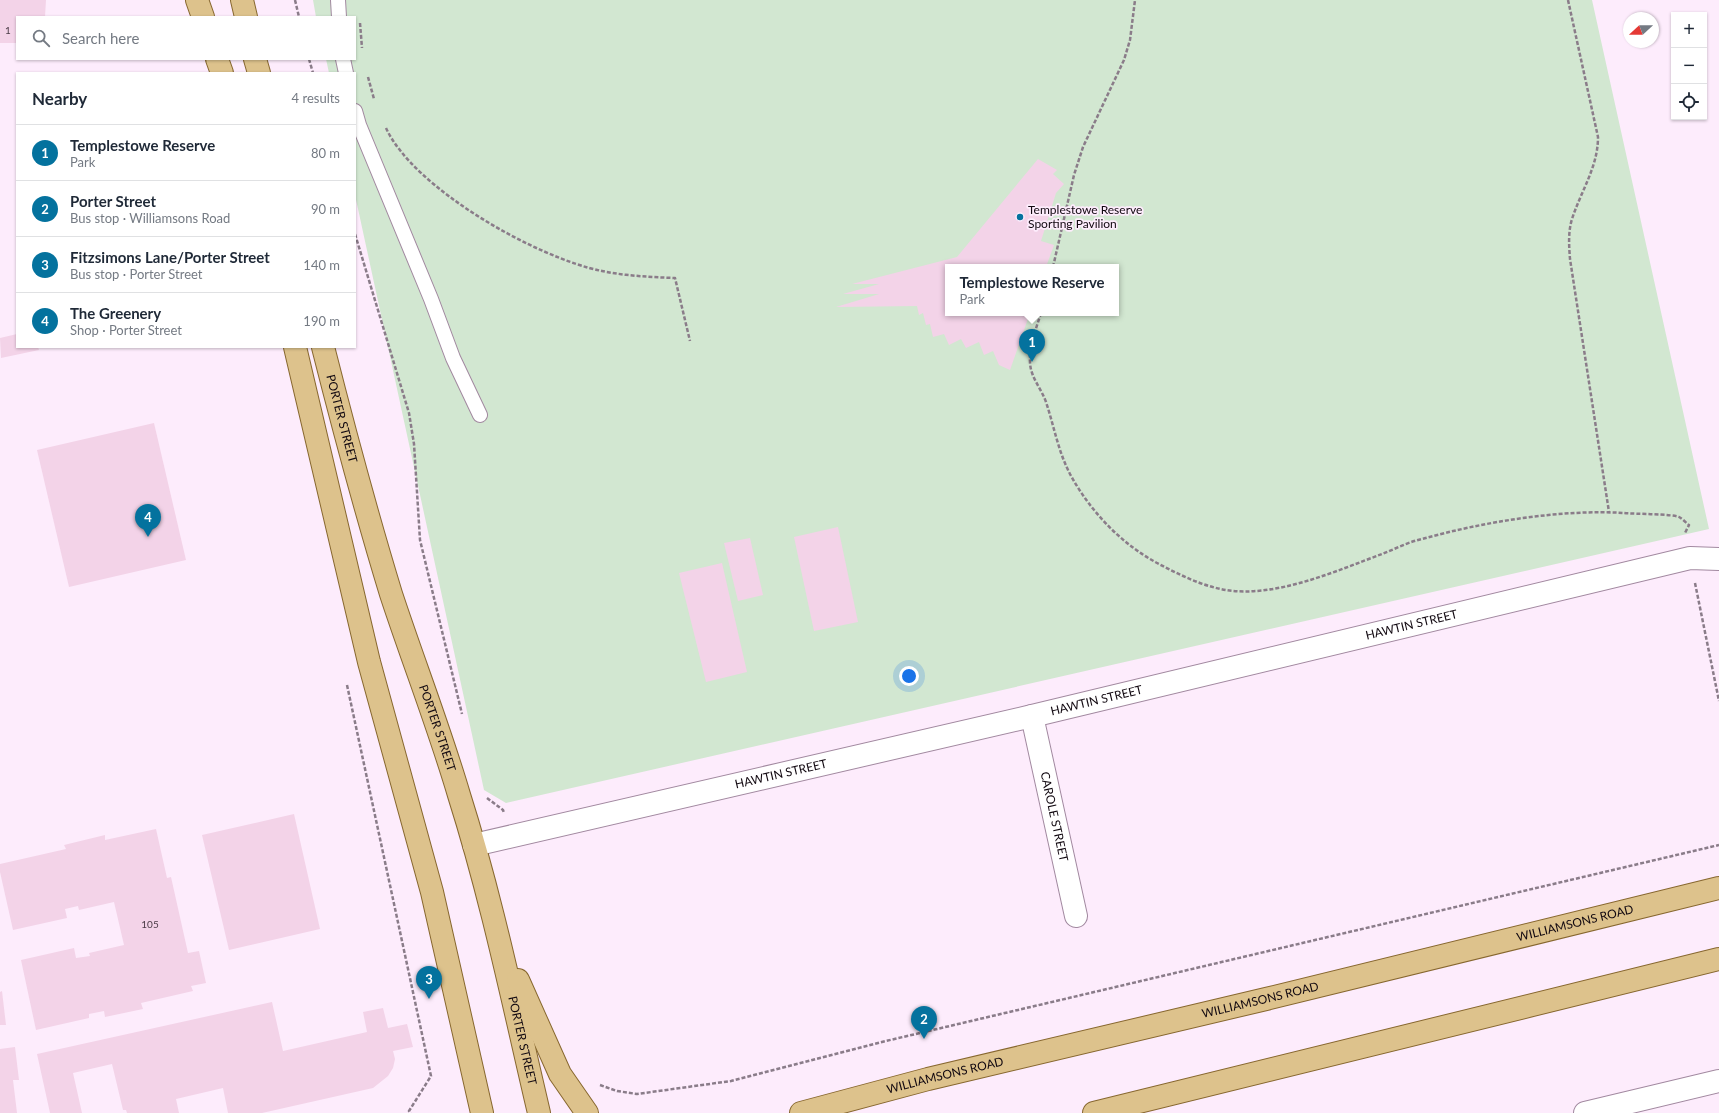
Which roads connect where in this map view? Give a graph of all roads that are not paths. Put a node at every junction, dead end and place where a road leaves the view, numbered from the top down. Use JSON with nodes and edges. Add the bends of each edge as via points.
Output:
{"nodes":[{"id":1,"x":198,"y":0,"type":"edge"},
{"id":2,"x":242,"y":0,"type":"edge"},
{"id":3,"x":338,"y":0,"type":"edge"},
{"id":4,"x":203,"y":16,"type":"edge"},
{"id":5,"x":246,"y":16,"type":"edge"},
{"id":6,"x":339,"y":16,"type":"edge"},
{"id":7,"x":217,"y":60,"type":"edge"},
{"id":8,"x":255,"y":60,"type":"edge"},
{"id":9,"x":344,"y":60,"type":"edge"},
{"id":10,"x":222,"y":72,"type":"edge"},
{"id":11,"x":259,"y":72,"type":"edge"},
{"id":12,"x":346,"y":72,"type":"edge"},
{"id":13,"x":356,"y":114,"type":"edge"},
{"id":14,"x":295,"y":348,"type":"edge"},
{"id":15,"x":323,"y":348,"type":"edge"},
{"id":16,"x":480,"y":415,"type":"dead end"},
{"id":17,"x":1719,"y":559,"type":"edge"},
{"id":18,"x":1032,"y":716,"type":"junction"},
{"id":19,"x":474,"y":845,"type":"junction"},
{"id":20,"x":1719,"y":888,"type":"edge"},
{"id":21,"x":1076,"y":916,"type":"dead end"},
{"id":22,"x":497,"y":934,"type":"junction"},
{"id":23,"x":1719,"y":959,"type":"edge"},
{"id":24,"x":1719,"y":1081,"type":"edge"},
{"id":25,"x":478,"y":1109,"type":"edge"},
{"id":26,"x":539,"y":1113,"type":"edge"},
{"id":27,"x":587,"y":1113,"type":"edge"},
{"id":28,"x":801,"y":1113,"type":"edge"},
{"id":29,"x":1094,"y":1113,"type":"edge"},
{"id":30,"x":1585,"y":1113,"type":"edge"}],
"edges":[{"from":1,"to":4,"type":"main road"},
{"from":2,"to":5,"type":"main road"},
{"from":3,"to":6,"type":"lane"},
{"from":7,"to":10,"type":"main road"},
{"from":8,"to":11,"type":"main road"},
{"from":9,"to":12,"type":"lane"},
{"from":13,"to":16,"type":"lane","via":[[453,358]]},
{"from":14,"to":25,"type":"main road","via":[[369,662],[432,892]]},
{"from":15,"to":19,"type":"main road","name":"PORTER STREET","via":[[353,468],[391,594]]},
{"from":17,"to":18,"type":"street","name":"HAWTIN STREET","via":[[1690,558]]},
{"from":18,"to":19,"type":"street","name":"HAWTIN STREET"},
{"from":18,"to":21,"type":"street","name":"CAROLE STREET"},
{"from":19,"to":22,"type":"main road","name":"PORTER STREET"},
{"from":20,"to":28,"type":"main road","name":"WILLIAMSONS ROAD","via":[[856,1097]]},
{"from":22,"to":26,"type":"main road","name":"PORTER STREET"},
{"from":22,"to":27,"type":"main road","via":[[560,1074]]},
{"from":23,"to":29,"type":"main road"},
{"from":24,"to":30,"type":"street"}]}
